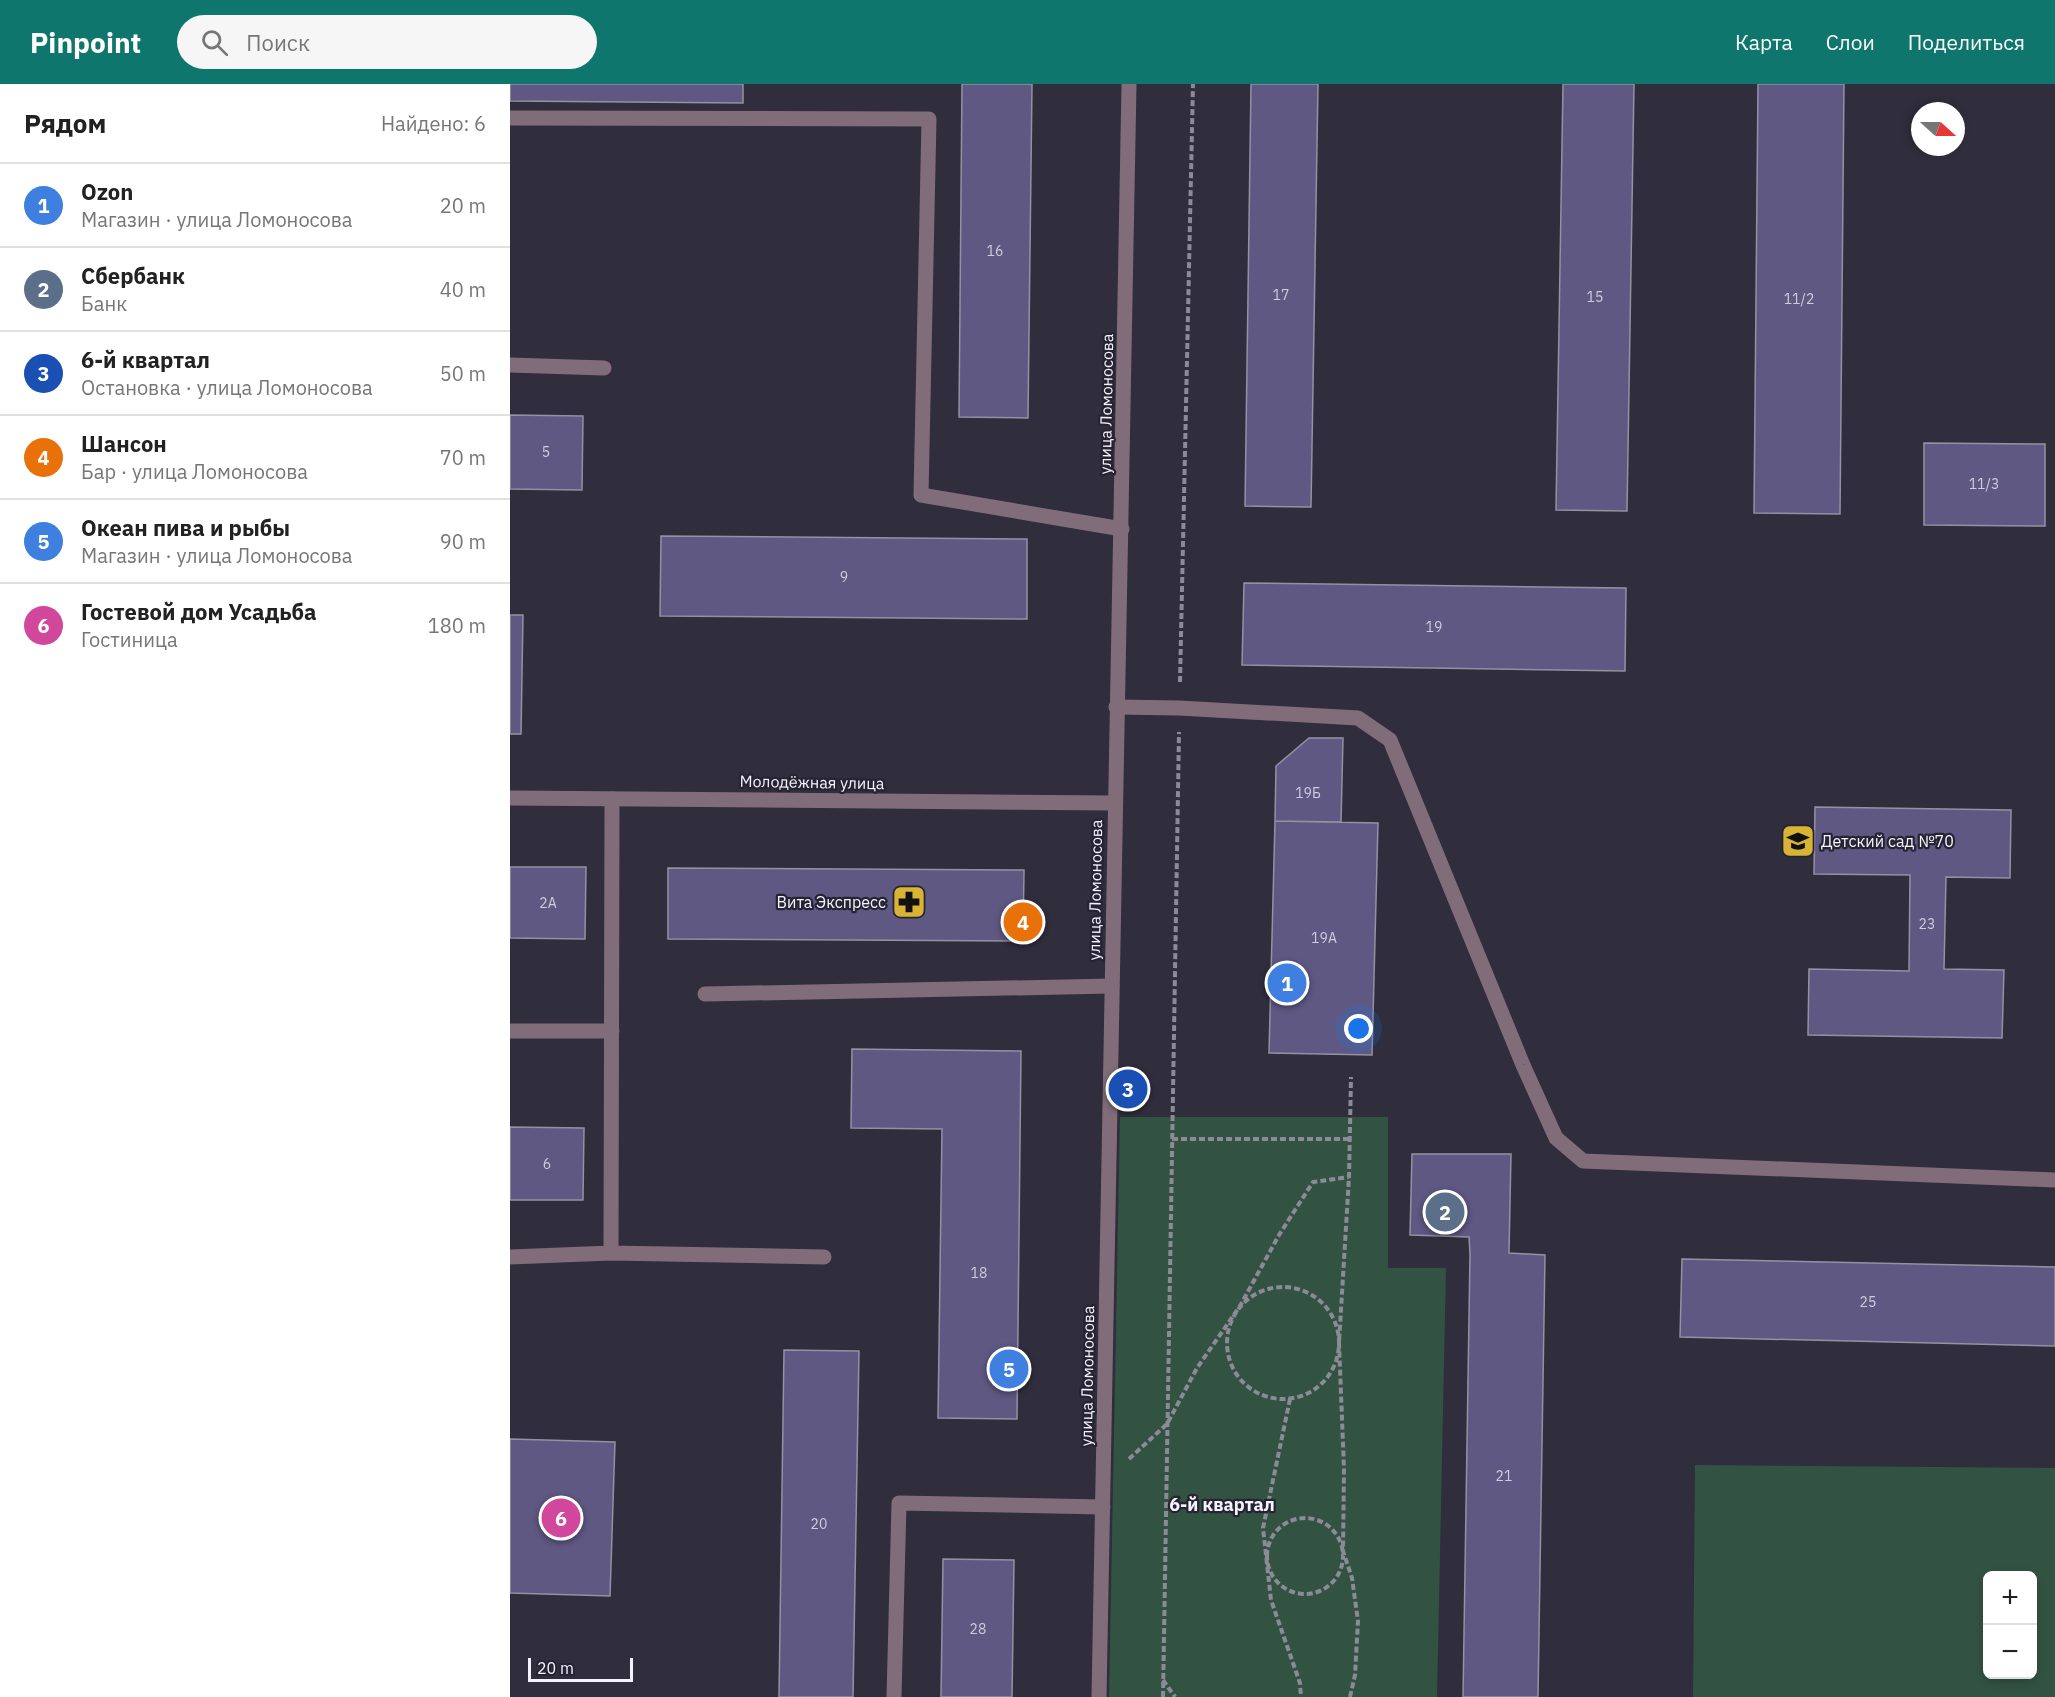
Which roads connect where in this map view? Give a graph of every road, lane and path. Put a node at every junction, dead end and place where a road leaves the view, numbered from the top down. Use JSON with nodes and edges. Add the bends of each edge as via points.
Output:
{"nodes":[{"id":1,"x":1129,"y":84,"type":"edge"},
{"id":2,"x":1193,"y":84,"type":"edge"},
{"id":3,"x":510,"y":118,"type":"edge"},
{"id":4,"x":510,"y":365,"type":"edge"},
{"id":5,"x":604,"y":369,"type":"dead end"},
{"id":6,"x":1122,"y":529,"type":"junction"},
{"id":7,"x":1116,"y":707,"type":"junction"},
{"id":8,"x":1179,"y":708,"type":"junction"},
{"id":9,"x":510,"y":798,"type":"edge"},
{"id":10,"x":612,"y":799,"type":"junction"},
{"id":11,"x":1114,"y":803,"type":"junction"},
{"id":12,"x":1112,"y":986,"type":"junction"},
{"id":13,"x":705,"y":994,"type":"dead end"},
{"id":14,"x":612,"y":1030,"type":"junction"},
{"id":15,"x":510,"y":1031,"type":"edge"},
{"id":16,"x":1351,"y":1077,"type":"dead end"},
{"id":17,"x":1172,"y":1139,"type":"junction"},
{"id":18,"x":1350,"y":1139,"type":"junction"},
{"id":19,"x":1349,"y":1177,"type":"junction"},
{"id":20,"x":2055,"y":1180,"type":"edge"},
{"id":21,"x":611,"y":1253,"type":"junction"},
{"id":22,"x":510,"y":1257,"type":"edge"},
{"id":23,"x":824,"y":1257,"type":"dead end"},
{"id":24,"x":1240,"y":1306,"type":"junction"},
{"id":25,"x":1339,"y":1343,"type":"junction"},
{"id":26,"x":1290,"y":1399,"type":"junction"},
{"id":27,"x":1167,"y":1424,"type":"junction"},
{"id":28,"x":1103,"y":1483,"type":"junction"},
{"id":29,"x":1102,"y":1507,"type":"junction"},
{"id":30,"x":1343,"y":1551,"type":"junction"},
{"id":31,"x":1163,"y":1679,"type":"junction"},
{"id":32,"x":894,"y":1697,"type":"edge"},
{"id":33,"x":1099,"y":1697,"type":"edge"},
{"id":34,"x":1163,"y":1697,"type":"edge"},
{"id":35,"x":1174,"y":1697,"type":"edge"},
{"id":36,"x":1301,"y":1697,"type":"edge"},
{"id":37,"x":1350,"y":1697,"type":"edge"}],
"edges":[{"from":1,"to":6,"type":"street","name":"улица Ломоносова"},
{"from":2,"to":8,"type":"path"},
{"from":3,"to":6,"type":"street","via":[[929,119],[921,495]]},
{"from":4,"to":5,"type":"street"},
{"from":6,"to":7,"type":"street","name":"улица Ломоносова"},
{"from":7,"to":8,"type":"street"},
{"from":7,"to":11,"type":"street","name":"улица Ломоносова"},
{"from":8,"to":17,"type":"path"},
{"from":8,"to":20,"type":"street","via":[[1358,718],[1390,740],[1556,1138],[1583,1161]]},
{"from":9,"to":10,"type":"street","name":"Молодёжная улица"},
{"from":10,"to":11,"type":"street","name":"Молодёжная улица"},
{"from":10,"to":14,"type":"street"},
{"from":11,"to":12,"type":"street","name":"улица Ломоносова"},
{"from":12,"to":13,"type":"street"},
{"from":12,"to":28,"type":"street","name":"улица Ломоносова"},
{"from":14,"to":15,"type":"street"},
{"from":14,"to":21,"type":"street"},
{"from":16,"to":18,"type":"path"},
{"from":17,"to":18,"type":"path"},
{"from":17,"to":27,"type":"path"},
{"from":18,"to":19,"type":"path"},
{"from":19,"to":24,"type":"path","via":[[1312,1182]]},
{"from":19,"to":25,"type":"path"},
{"from":21,"to":22,"type":"street"},
{"from":21,"to":23,"type":"street"},
{"from":24,"to":25,"type":"path","via":[[1266,1289],[1301,1290],[1324,1305],[1336,1324]]},
{"from":24,"to":26,"type":"path","via":[[1227,1338],[1227,1355],[1235,1373],[1265,1396]]},
{"from":24,"to":27,"type":"path","via":[[1197,1368]]},
{"from":25,"to":26,"type":"path","via":[[1332,1371],[1304,1395]]},
{"from":25,"to":30,"type":"path"},
{"from":26,"to":36,"type":"path","via":[[1263,1528],[1271,1599],[1300,1683]]},
{"from":27,"to":28,"type":"path"},
{"from":27,"to":31,"type":"path"},
{"from":28,"to":29,"type":"street","name":"улица Ломоносова"},
{"from":29,"to":32,"type":"street","via":[[899,1503]]},
{"from":29,"to":33,"type":"street","name":"улица Ломоносова"},
{"from":30,"to":30,"type":"path","via":[[1343,1563],[1334,1581],[1313,1594],[1281,1587],[1266,1560],[1275,1530],[1305,1517],[1322,1521],[1333,1529]]},
{"from":30,"to":37,"type":"path","via":[[1352,1578],[1358,1621]]},
{"from":31,"to":34,"type":"path"},
{"from":31,"to":35,"type":"path"}]}
